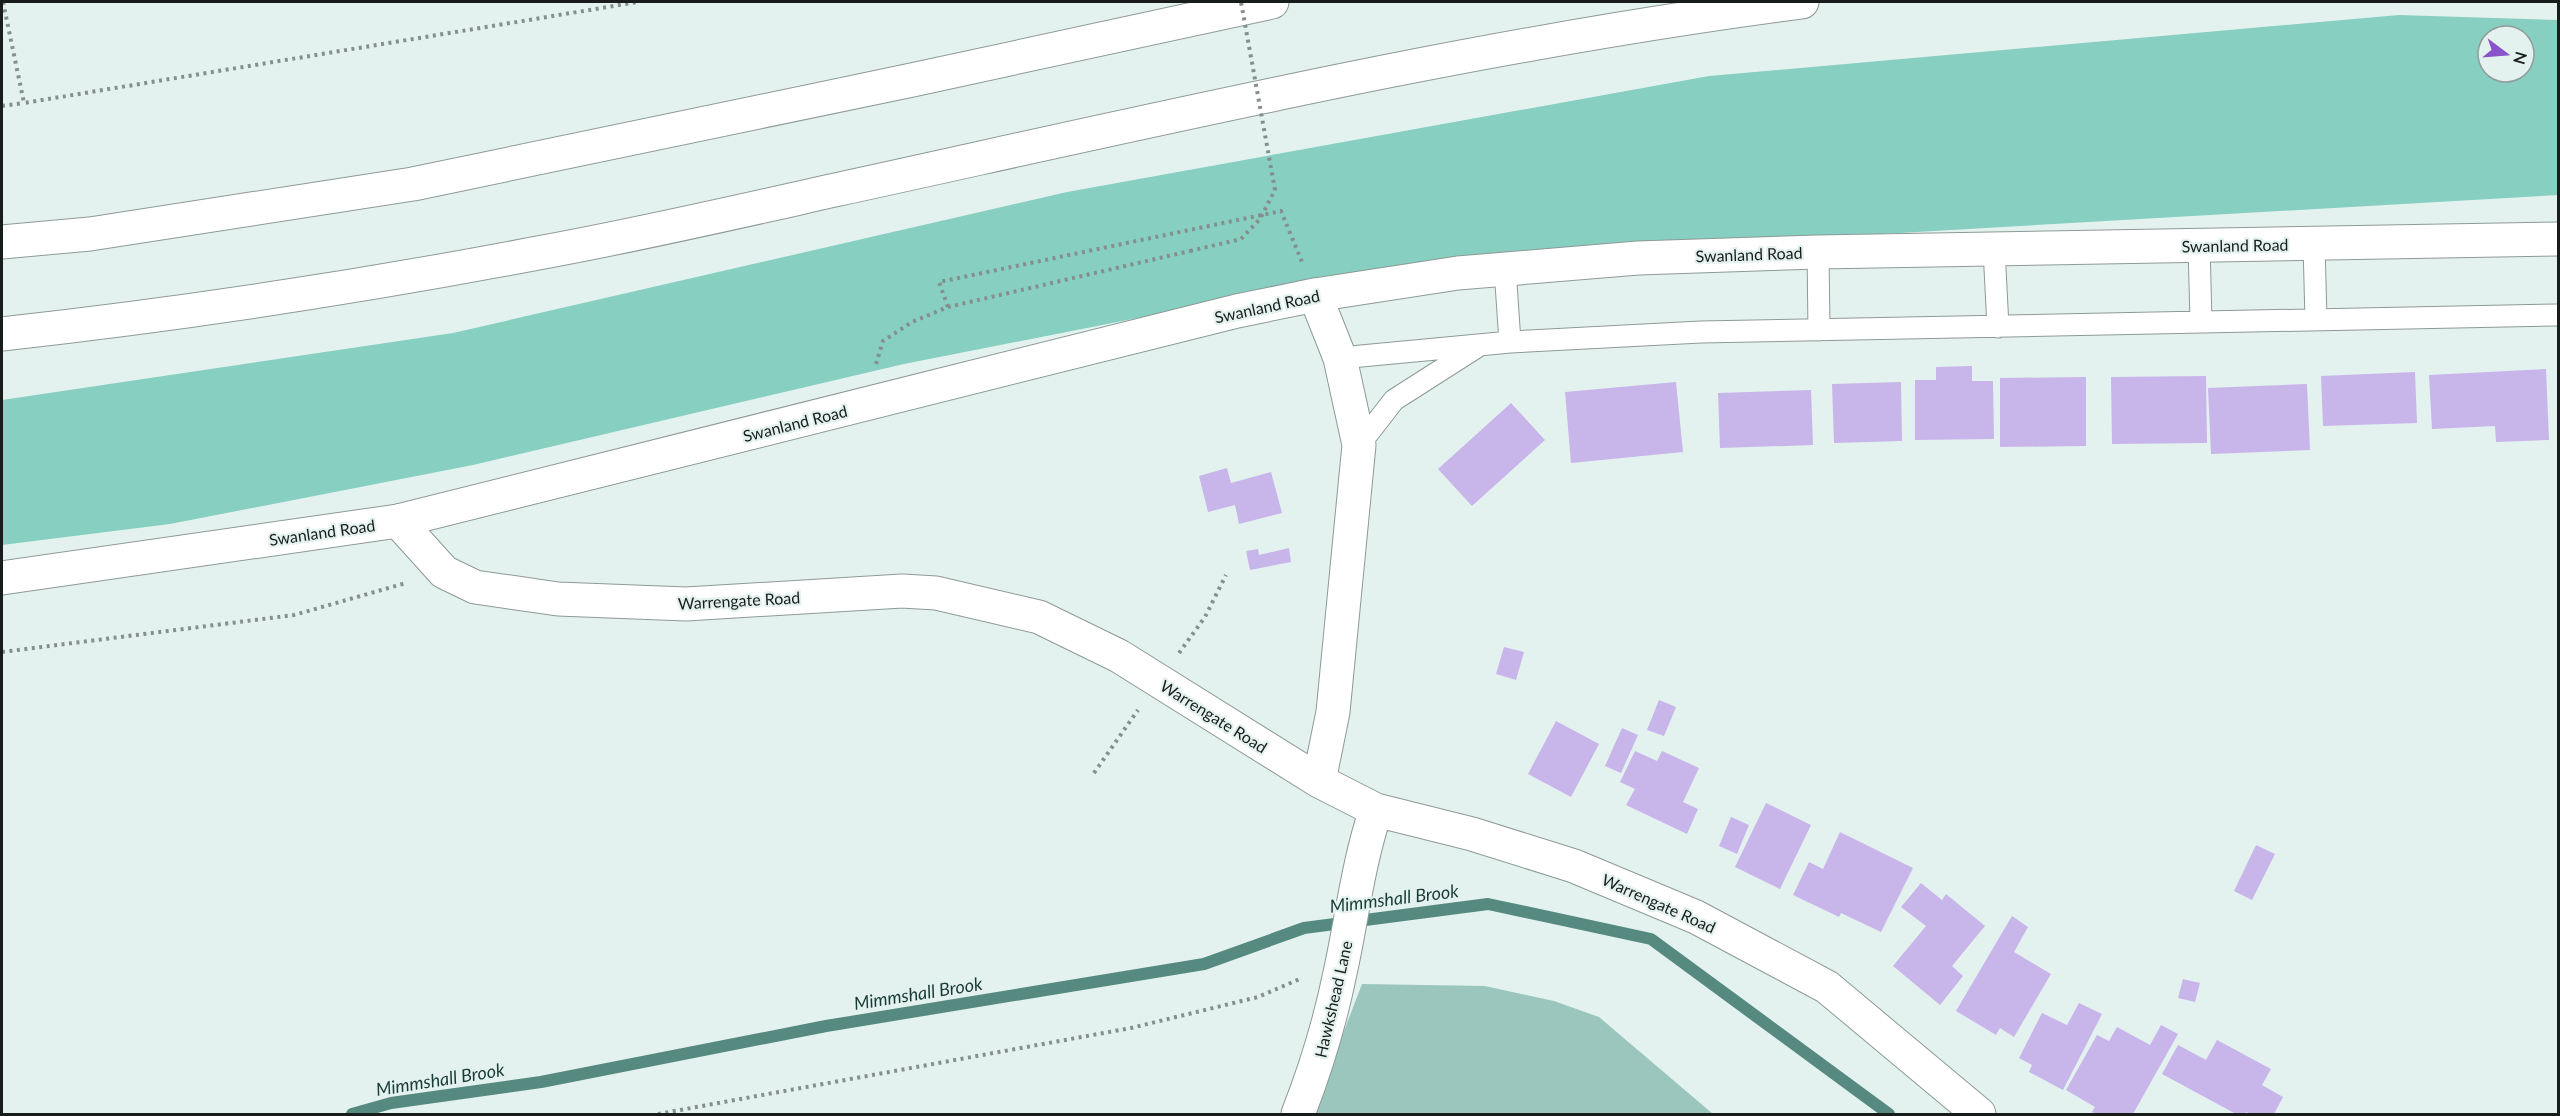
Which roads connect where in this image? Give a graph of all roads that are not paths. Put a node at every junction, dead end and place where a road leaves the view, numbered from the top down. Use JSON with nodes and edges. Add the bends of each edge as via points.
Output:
{"nodes":[{"id":1,"x":1272,"y":2,"type":"edge"},
{"id":2,"x":1802,"y":2,"type":"edge"},
{"id":3,"x":2559,"y":239,"type":"edge"},
{"id":4,"x":2,"y":242,"type":"edge"},
{"id":5,"x":2314,"y":244,"type":"junction"},
{"id":6,"x":2199,"y":245,"type":"junction"},
{"id":7,"x":1994,"y":249,"type":"junction"},
{"id":8,"x":1818,"y":252,"type":"junction"},
{"id":9,"x":1505,"y":269,"type":"junction"},
{"id":10,"x":1315,"y":295,"type":"junction"},
{"id":11,"x":2559,"y":315,"type":"edge"},
{"id":12,"x":2316,"y":320,"type":"junction"},
{"id":13,"x":2201,"y":322,"type":"junction"},
{"id":14,"x":1998,"y":327,"type":"junction"},
{"id":15,"x":1819,"y":330,"type":"junction"},
{"id":16,"x":2,"y":334,"type":"edge"},
{"id":17,"x":1510,"y":342,"type":"junction"},
{"id":18,"x":1480,"y":345,"type":"junction"},
{"id":19,"x":1340,"y":358,"type":"junction"},
{"id":20,"x":1359,"y":445,"type":"junction"},
{"id":21,"x":398,"y":520,"type":"junction"},
{"id":22,"x":2,"y":578,"type":"edge"},
{"id":23,"x":1318,"y":781,"type":"junction"},
{"id":24,"x":1376,"y":810,"type":"junction"},
{"id":25,"x":1298,"y":1114,"type":"edge"},
{"id":26,"x":1979,"y":1114,"type":"edge"}],
"edges":[{"from":1,"to":4,"type":"main road","via":[[413,184],[90,234]]},
{"from":2,"to":16,"type":"main road","via":[[1425,63],[530,255],[151,317]]},
{"from":3,"to":5,"type":"main road","name":"Swanland Road"},
{"from":5,"to":6,"type":"main road","name":"Swanland Road"},
{"from":5,"to":12,"type":"lane"},
{"from":6,"to":7,"type":"main road","name":"Swanland Road"},
{"from":6,"to":13,"type":"lane"},
{"from":7,"to":8,"type":"main road","name":"Swanland Road"},
{"from":7,"to":14,"type":"lane"},
{"from":8,"to":9,"type":"main road","name":"Swanland Road","via":[[1638,258]]},
{"from":8,"to":15,"type":"lane"},
{"from":9,"to":10,"type":"main road","name":"Swanland Road"},
{"from":9,"to":17,"type":"lane"},
{"from":10,"to":19,"type":"main road"},
{"from":10,"to":21,"type":"main road","name":"Swanland Road","via":[[1237,311]]},
{"from":11,"to":12,"type":"lane"},
{"from":12,"to":13,"type":"lane"},
{"from":13,"to":14,"type":"lane"},
{"from":14,"to":15,"type":"lane"},
{"from":15,"to":17,"type":"lane"},
{"from":17,"to":18,"type":"lane"},
{"from":18,"to":19,"type":"lane"},
{"from":18,"to":20,"type":"lane","via":[[1394,400]]},
{"from":19,"to":20,"type":"main road"},
{"from":20,"to":23,"type":"main road","via":[[1333,712]]},
{"from":21,"to":22,"type":"main road","name":"Swanland Road"},
{"from":21,"to":23,"type":"main road","name":"Warrengate Road","via":[[444,572],[475,587],[558,599],[686,603],[902,591],[936,593],[1039,617],[1119,656]]},
{"from":23,"to":24,"type":"main road","name":"Warrengate Road"},
{"from":24,"to":25,"type":"main road","name":"Hawkshead Lane","via":[[1318,1065]]},
{"from":24,"to":26,"type":"main road","name":"Warrengate Road","via":[[1575,866],[1696,917],[1827,987]]}]}
